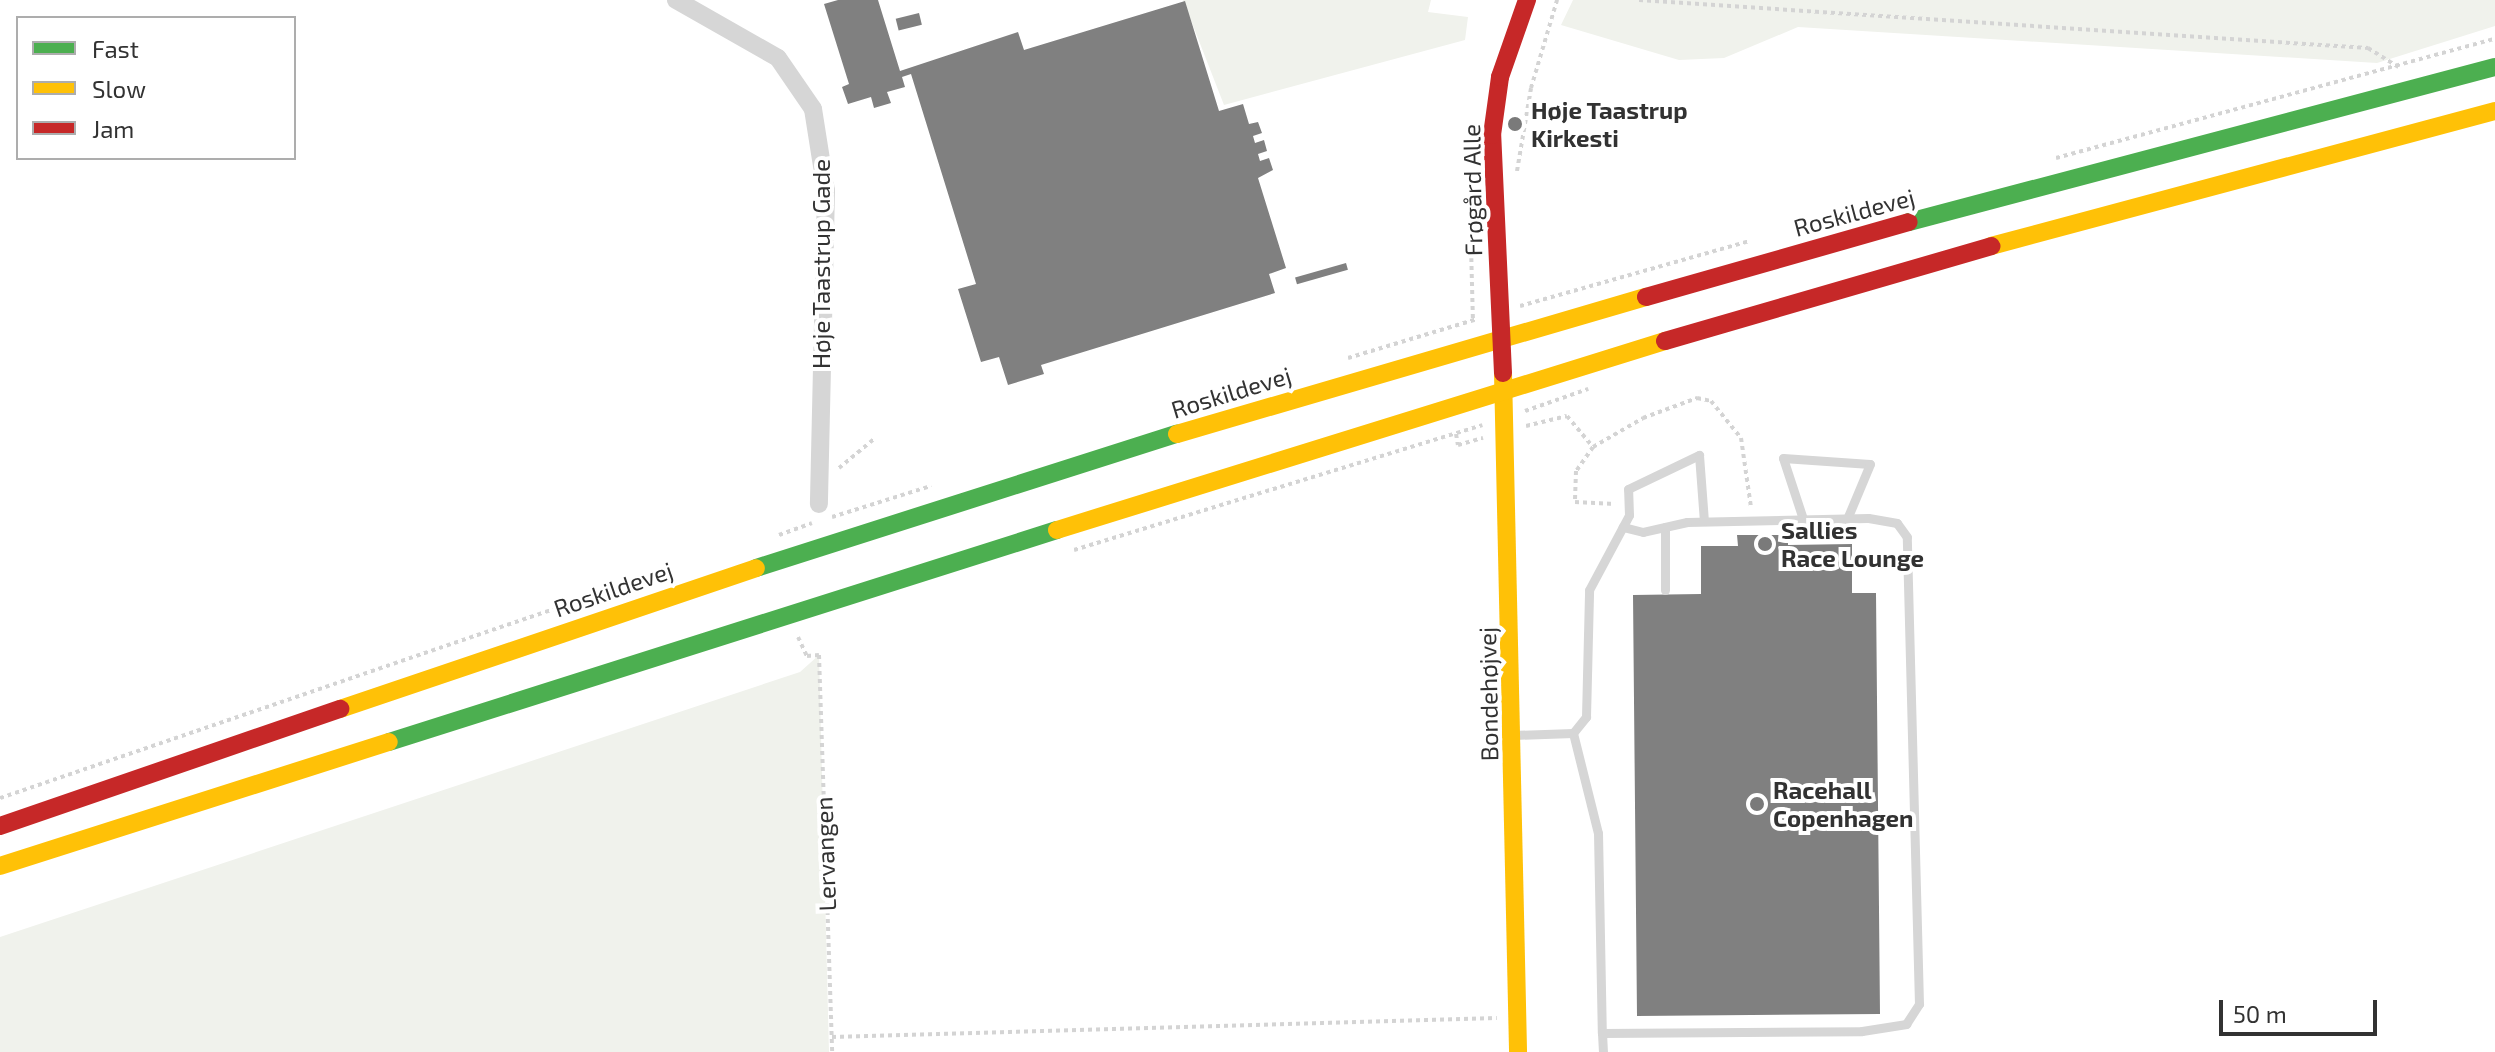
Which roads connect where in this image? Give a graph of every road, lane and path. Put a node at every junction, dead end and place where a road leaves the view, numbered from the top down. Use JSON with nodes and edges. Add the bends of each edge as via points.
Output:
{"nodes":[{"id":1,"x":676,"y":0,"type":"edge"},
{"id":2,"x":1527,"y":0,"type":"edge"},
{"id":3,"x":1557,"y":0,"type":"edge"},
{"id":4,"x":1639,"y":0,"type":"edge"},
{"id":5,"x":2495,"y":67,"type":"edge"},
{"id":6,"x":2418,"y":87,"type":"junction"},
{"id":7,"x":2495,"y":111,"type":"edge"},
{"id":8,"x":1515,"y":181,"type":"dead end"},
{"id":9,"x":1522,"y":290,"type":"dead end"},
{"id":10,"x":1500,"y":336,"type":"junction"},
{"id":11,"x":1598,"y":386,"type":"dead end"},
{"id":12,"x":1502,"y":390,"type":"junction"},
{"id":13,"x":1503,"y":419,"type":"junction"},
{"id":14,"x":1538,"y":422,"type":"dead end"},
{"id":15,"x":874,"y":439,"type":"dead end"},
{"id":16,"x":1593,"y":447,"type":"junction"},
{"id":17,"x":819,"y":485,"type":"junction"},
{"id":18,"x":1628,"y":505,"type":"junction"},
{"id":19,"x":821,"y":512,"type":"joint"},
{"id":20,"x":1803,"y":519,"type":"junction"},
{"id":21,"x":1847,"y":519,"type":"junction"},
{"id":22,"x":1704,"y":521,"type":"junction"},
{"id":23,"x":1750,"y":521,"type":"junction"},
{"id":24,"x":1623,"y":527,"type":"junction"},
{"id":25,"x":1665,"y":527,"type":"junction"},
{"id":26,"x":772,"y":537,"type":"dead end"},
{"id":27,"x":1060,"y":554,"type":"dead end"},
{"id":28,"x":1665,"y":590,"type":"dead end"},
{"id":29,"x":566,"y":606,"type":"dead end"},
{"id":30,"x":812,"y":632,"type":"dead end"},
{"id":31,"x":798,"y":637,"type":"junction"},
{"id":32,"x":789,"y":639,"type":"dead end"},
{"id":33,"x":1573,"y":733,"type":"junction"},
{"id":34,"x":1512,"y":735,"type":"junction"},
{"id":35,"x":0,"y":798,"type":"edge"},
{"id":36,"x":0,"y":826,"type":"edge"},
{"id":37,"x":0,"y":866,"type":"edge"},
{"id":38,"x":1517,"y":1019,"type":"junction"},
{"id":39,"x":1602,"y":1033,"type":"junction"},
{"id":40,"x":832,"y":1037,"type":"junction"},
{"id":41,"x":832,"y":1052,"type":"edge"},
{"id":42,"x":1518,"y":1052,"type":"edge"},
{"id":43,"x":1603,"y":1052,"type":"edge"}],
"edges":[{"from":1,"to":17,"type":"street","name":"Høje Taastrup Gade","via":[[778,58],[813,109],[826,191]]},
{"from":2,"to":10,"type":"main road","name":"Frøgård Alle","via":[[1500,77],[1492,135]]},
{"from":3,"to":8,"type":"path","via":[[1531,88]]},
{"from":4,"to":6,"type":"path","via":[[2368,48]]},
{"from":5,"to":6,"type":"main road","name":"Roskildevej"},
{"from":6,"to":10,"type":"main road","name":"Roskildevej"},
{"from":7,"to":12,"type":"main road","via":[[1982,248]]},
{"from":9,"to":10,"type":"path","via":[[1524,305]]},
{"from":10,"to":12,"type":"main road","name":"Bondehøjvej"},
{"from":10,"to":36,"type":"main road","name":"Roskildevej","via":[[692,588]]},
{"from":11,"to":13,"type":"path"},
{"from":12,"to":13,"type":"main road","name":"Bondehøjvej"},
{"from":12,"to":37,"type":"main road","via":[[229,789]]},
{"from":13,"to":27,"type":"path"},
{"from":13,"to":34,"type":"main road","name":"Bondehøjvej"},
{"from":14,"to":16,"type":"path","via":[[1567,416]]},
{"from":15,"to":17,"type":"path"},
{"from":16,"to":18,"type":"path","via":[[1576,471],[1575,502]]},
{"from":16,"to":23,"type":"path","via":[[1643,418],[1697,398],[1711,401],[1742,444]]},
{"from":17,"to":19,"type":"street","name":"Høje Taastrup Gade"},
{"from":18,"to":22,"type":"lane","via":[[1628,489],[1699,455]]},
{"from":18,"to":24,"type":"lane"},
{"from":19,"to":26,"type":"path"},
{"from":20,"to":21,"type":"lane"},
{"from":20,"to":21,"type":"lane","via":[[1783,458],[1870,464]]},
{"from":20,"to":23,"type":"lane"},
{"from":21,"to":39,"type":"lane","via":[[1897,523],[1907,537],[1919,1004],[1906,1024],[1862,1031]]},
{"from":22,"to":23,"type":"lane"},
{"from":22,"to":25,"type":"lane"},
{"from":24,"to":25,"type":"lane","via":[[1643,532]]},
{"from":24,"to":33,"type":"lane","via":[[1589,590],[1588,710]]},
{"from":25,"to":28,"type":"lane"},
{"from":29,"to":35,"type":"path"},
{"from":30,"to":31,"type":"path"},
{"from":31,"to":32,"type":"path"},
{"from":31,"to":40,"type":"path","name":"Lervangen","via":[[807,656],[819,655]]},
{"from":33,"to":34,"type":"lane"},
{"from":33,"to":39,"type":"lane","via":[[1598,833]]},
{"from":34,"to":38,"type":"main road","name":"Bondehøjvej"},
{"from":38,"to":40,"type":"path"},
{"from":38,"to":42,"type":"main road","name":"Bondehøjvej"},
{"from":39,"to":43,"type":"lane"},
{"from":40,"to":41,"type":"path","name":"Lervangen"}]}
